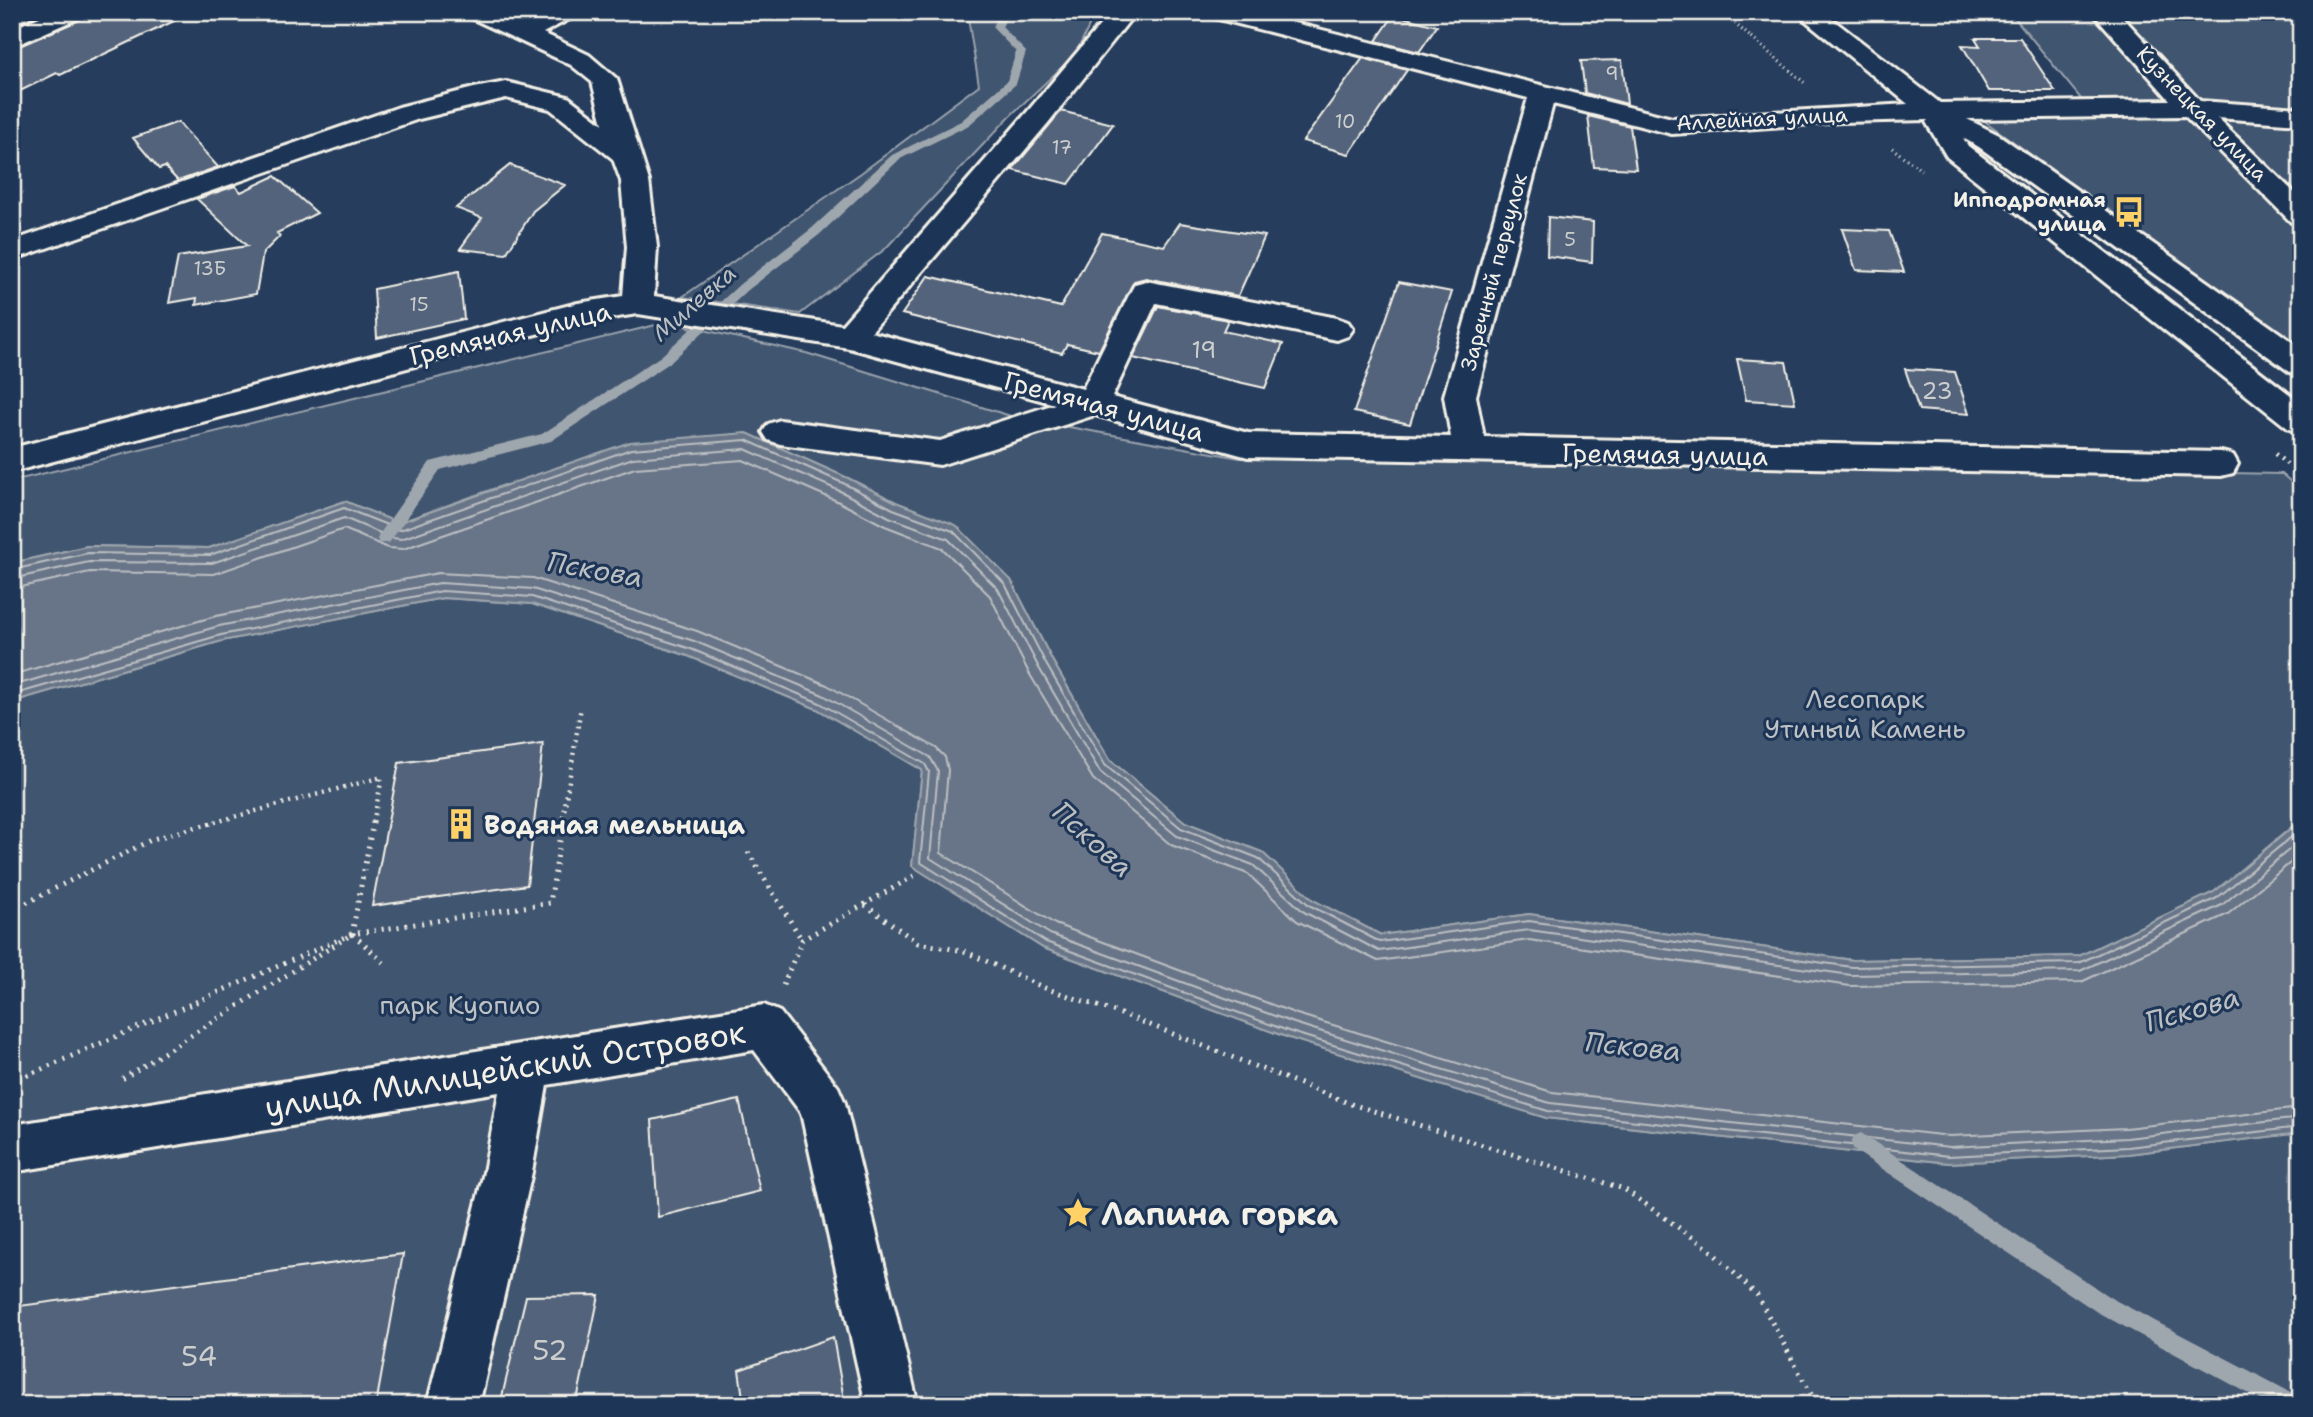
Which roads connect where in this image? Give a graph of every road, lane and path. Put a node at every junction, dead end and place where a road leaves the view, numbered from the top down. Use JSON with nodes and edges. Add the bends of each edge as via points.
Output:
{"nodes":[{"id":1,"x":72,"y":12,"type":"edge"},
{"id":2,"x":478,"y":12,"type":"edge"},
{"id":3,"x":564,"y":12,"type":"edge"},
{"id":4,"x":1124,"y":12,"type":"edge"},
{"id":5,"x":1220,"y":12,"type":"edge"},
{"id":6,"x":1807,"y":12,"type":"edge"},
{"id":7,"x":2104,"y":12,"type":"edge"},
{"id":8,"x":524,"y":33,"type":"junction"},
{"id":9,"x":12,"y":39,"type":"edge"},
{"id":10,"x":1542,"y":94,"type":"junction"},
{"id":11,"x":2192,"y":108,"type":"junction"},
{"id":12,"x":1933,"y":111,"type":"junction"},
{"id":13,"x":2301,"y":116,"type":"edge"},
{"id":14,"x":625,"y":155,"type":"junction"},
{"id":15,"x":2301,"y":216,"type":"edge"},
{"id":16,"x":12,"y":251,"type":"edge"},
{"id":17,"x":638,"y":304,"type":"junction"},
{"id":18,"x":1337,"y":329,"type":"dead end"},
{"id":19,"x":849,"y":337,"type":"junction"},
{"id":20,"x":2301,"y":363,"type":"edge"},
{"id":21,"x":1092,"y":404,"type":"junction"},
{"id":22,"x":2301,"y":421,"type":"edge"},
{"id":23,"x":780,"y":432,"type":"dead end"},
{"id":24,"x":1470,"y":450,"type":"junction"},
{"id":25,"x":2270,"y":450,"type":"dead end"},
{"id":26,"x":12,"y":460,"type":"edge"},
{"id":27,"x":2221,"y":464,"type":"dead end"},
{"id":28,"x":2301,"y":476,"type":"edge"},
{"id":29,"x":582,"y":707,"type":"dead end"},
{"id":30,"x":748,"y":852,"type":"dead end"},
{"id":31,"x":914,"y":877,"type":"dead end"},
{"id":32,"x":865,"y":905,"type":"junction"},
{"id":33,"x":12,"y":910,"type":"edge"},
{"id":34,"x":352,"y":934,"type":"junction"},
{"id":35,"x":385,"y":964,"type":"dead end"},
{"id":36,"x":527,"y":1066,"type":"junction"},
{"id":37,"x":12,"y":1082,"type":"edge"},
{"id":38,"x":118,"y":1082,"type":"dead end"},
{"id":39,"x":12,"y":1149,"type":"edge"},
{"id":40,"x":453,"y":1405,"type":"edge"},
{"id":41,"x":892,"y":1405,"type":"edge"},
{"id":42,"x":1817,"y":1405,"type":"edge"}],
"edges":[{"from":1,"to":9,"type":"street"},
{"from":2,"to":8,"type":"street"},
{"from":3,"to":8,"type":"street"},
{"from":4,"to":19,"type":"street"},
{"from":5,"to":10,"type":"street","name":"Аллейная улица"},
{"from":6,"to":12,"type":"street"},
{"from":7,"to":11,"type":"street","name":"Кузнецкая улица"},
{"from":8,"to":14,"type":"street","via":[[580,60],[604,79]]},
{"from":10,"to":12,"type":"street","name":"Аллейная улица","via":[[1672,126]]},
{"from":10,"to":24,"type":"street","name":"Заречный переулок","via":[[1460,396]]},
{"from":11,"to":12,"type":"street","name":"Аллейная улица"},
{"from":11,"to":13,"type":"street","name":"Аллейная улица"},
{"from":11,"to":15,"type":"street","name":"Кузнецкая улица"},
{"from":12,"to":20,"type":"street","via":[[1989,141]]},
{"from":12,"to":22,"type":"street","via":[[1957,151]]},
{"from":14,"to":16,"type":"street","via":[[559,103],[506,90],[409,113]]},
{"from":14,"to":17,"type":"street","via":[[635,181],[642,247]]},
{"from":17,"to":19,"type":"street","name":"Гремячая улица"},
{"from":17,"to":26,"type":"street","name":"Гремячая улица","via":[[578,313]]},
{"from":18,"to":21,"type":"street","via":[[1146,291]]},
{"from":19,"to":21,"type":"street","name":"Гремячая улица"},
{"from":21,"to":23,"type":"street","via":[[940,453]]},
{"from":21,"to":24,"type":"street","name":"Гремячая улица","via":[[1248,444]]},
{"from":24,"to":27,"type":"street","name":"Гремячая улица"},
{"from":25,"to":28,"type":"path"},
{"from":29,"to":34,"type":"path","via":[[550,903]]},
{"from":30,"to":32,"type":"path","via":[[802,940]]},
{"from":31,"to":32,"type":"path"},
{"from":32,"to":42,"type":"path","via":[[918,943],[964,951],[1045,988],[1351,1104],[1624,1189],[1709,1249],[1757,1295]]},
{"from":33,"to":34,"type":"path","via":[[153,839],[382,776]]},
{"from":34,"to":35,"type":"path"},
{"from":34,"to":37,"type":"path"},
{"from":34,"to":38,"type":"path"},
{"from":36,"to":39,"type":"street","name":"улица Милицейский Островок"},
{"from":36,"to":40,"type":"street","via":[[508,1172]]},
{"from":36,"to":41,"type":"street","name":"улица Милицейский Островок","via":[[764,1027],[822,1103]]}]}
